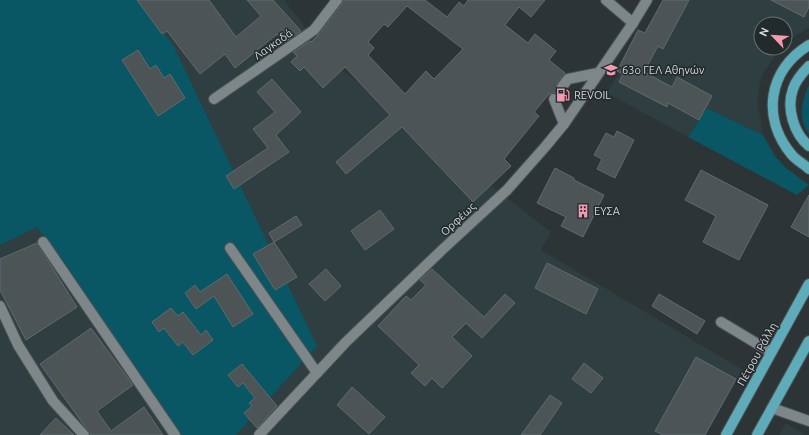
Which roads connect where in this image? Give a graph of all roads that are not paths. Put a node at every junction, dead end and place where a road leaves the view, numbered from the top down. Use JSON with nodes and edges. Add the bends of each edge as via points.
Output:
{"nodes":[{"id":1,"x":337,"y":0,"type":"edge"},
{"id":2,"x":606,"y":0,"type":"edge"},
{"id":3,"x":647,"y":0,"type":"edge"},
{"id":4,"x":633,"y":23,"type":"junction"},
{"id":5,"x":809,"y":45,"type":"edge"},
{"id":6,"x":809,"y":66,"type":"edge"},
{"id":7,"x":598,"y":73,"type":"junction"},
{"id":8,"x":562,"y":87,"type":"dead end"},
{"id":9,"x":214,"y":99,"type":"dead end"},
{"id":10,"x":554,"y":99,"type":"dead end"},
{"id":11,"x":564,"y":124,"type":"junction"},
{"id":12,"x":809,"y":146,"type":"edge"},
{"id":13,"x":809,"y":169,"type":"edge"},
{"id":14,"x":43,"y":242,"type":"dead end"},
{"id":15,"x":230,"y":248,"type":"dead end"},
{"id":16,"x":809,"y":284,"type":"edge"},
{"id":17,"x":0,"y":306,"type":"edge"},
{"id":18,"x":721,"y":322,"type":"dead end"},
{"id":19,"x":809,"y":341,"type":"edge"},
{"id":20,"x":772,"y":352,"type":"junction"},
{"id":21,"x":318,"y":373,"type":"junction"},
{"id":22,"x":772,"y":408,"type":"junction"},
{"id":23,"x":809,"y":421,"type":"edge"},
{"id":24,"x":84,"y":435,"type":"edge"},
{"id":25,"x":175,"y":435,"type":"edge"},
{"id":26,"x":259,"y":435,"type":"edge"},
{"id":27,"x":726,"y":435,"type":"edge"},
{"id":28,"x":757,"y":435,"type":"edge"}],
"edges":[{"from":1,"to":9,"type":"street","name":"Λαγκαδά","via":[[314,30]]},
{"from":2,"to":4,"type":"street"},
{"from":3,"to":4,"type":"street","name":"Ορφέως"},
{"from":4,"to":7,"type":"street","name":"Ορφέως"},
{"from":5,"to":13,"type":"main road","via":[[799,51],[782,71],[776,83],[773,112],[782,140],[792,156]]},
{"from":6,"to":12,"type":"main road","via":[[793,90],[791,106],[798,133]]},
{"from":7,"to":8,"type":"street","via":[[568,79]]},
{"from":7,"to":11,"type":"street","name":"Ορφέως"},
{"from":10,"to":11,"type":"street"},
{"from":11,"to":21,"type":"street","name":"Ορφέως","via":[[507,190],[346,342]]},
{"from":14,"to":25,"type":"street"},
{"from":15,"to":21,"type":"street"},
{"from":16,"to":20,"type":"main road","name":"Πέτρου Ράλλη"},
{"from":17,"to":24,"type":"street","via":[[18,345],[53,401]]},
{"from":18,"to":20,"type":"street"},
{"from":19,"to":22,"type":"main road"},
{"from":20,"to":27,"type":"main road","name":"Πέτρου Ράλλη"},
{"from":21,"to":26,"type":"street","name":"Ορφέως"},
{"from":22,"to":23,"type":"street"},
{"from":22,"to":28,"type":"main road"}]}
